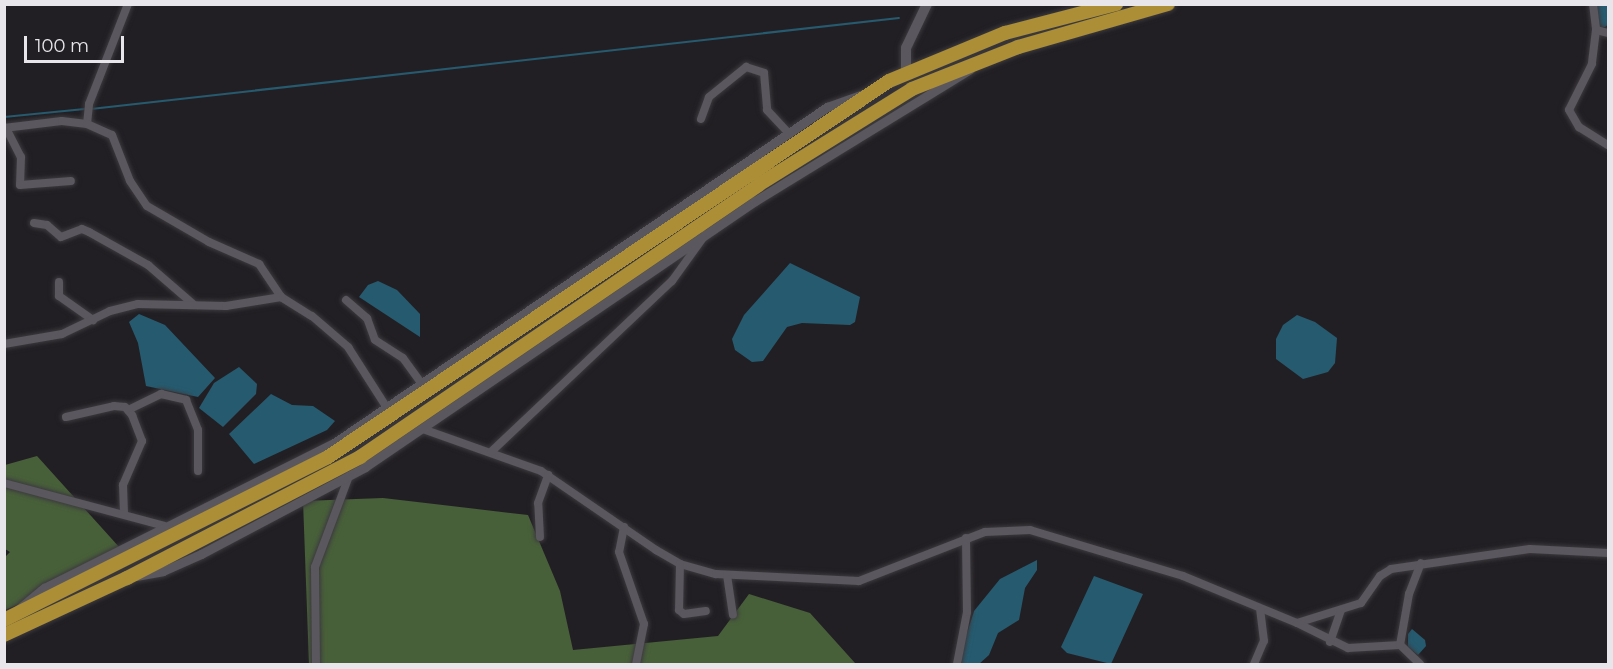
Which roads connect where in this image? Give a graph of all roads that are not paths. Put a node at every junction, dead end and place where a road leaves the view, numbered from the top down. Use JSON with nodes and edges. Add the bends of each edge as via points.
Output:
{"nodes":[{"id":1,"x":128,"y":4,"type":"edge"},
{"id":2,"x":927,"y":4,"type":"edge"},
{"id":3,"x":1116,"y":4,"type":"edge"},
{"id":4,"x":1168,"y":4,"type":"edge"},
{"id":5,"x":1593,"y":4,"type":"edge"},
{"id":6,"x":1596,"y":30,"type":"junction"},
{"id":7,"x":1608,"y":33,"type":"edge"},
{"id":8,"x":981,"y":60,"type":"junction"},
{"id":9,"x":906,"y":73,"type":"junction"},
{"id":10,"x":868,"y":93,"type":"junction"},
{"id":11,"x":701,"y":119,"type":"dead end"},
{"id":12,"x":87,"y":120,"type":"junction"},
{"id":13,"x":5,"y":128,"type":"edge"},
{"id":14,"x":789,"y":134,"type":"junction"},
{"id":15,"x":1608,"y":145,"type":"edge"},
{"id":16,"x":71,"y":181,"type":"dead end"},
{"id":17,"x":34,"y":223,"type":"dead end"},
{"id":18,"x":705,"y":235,"type":"junction"},
{"id":19,"x":60,"y":282,"type":"dead end"},
{"id":20,"x":281,"y":297,"type":"junction"},
{"id":21,"x":346,"y":300,"type":"dead end"},
{"id":22,"x":193,"y":304,"type":"junction"},
{"id":23,"x":93,"y":320,"type":"junction"},
{"id":24,"x":4,"y":344,"type":"edge"},
{"id":25,"x":422,"y":384,"type":"junction"},
{"id":26,"x":387,"y":408,"type":"junction"},
{"id":27,"x":128,"y":410,"type":"junction"},
{"id":28,"x":66,"y":417,"type":"dead end"},
{"id":29,"x":423,"y":429,"type":"junction"},
{"id":30,"x":492,"y":451,"type":"junction"},
{"id":31,"x":198,"y":471,"type":"dead end"},
{"id":32,"x":548,"y":475,"type":"junction"},
{"id":33,"x":349,"y":476,"type":"junction"},
{"id":34,"x":4,"y":483,"type":"edge"},
{"id":35,"x":124,"y":514,"type":"junction"},
{"id":36,"x":164,"y":526,"type":"junction"},
{"id":37,"x":624,"y":527,"type":"junction"},
{"id":38,"x":540,"y":537,"type":"dead end"},
{"id":39,"x":966,"y":538,"type":"junction"},
{"id":40,"x":1608,"y":553,"type":"edge"},
{"id":41,"x":1421,"y":563,"type":"junction"},
{"id":42,"x":680,"y":564,"type":"junction"},
{"id":43,"x":727,"y":575,"type":"junction"},
{"id":44,"x":127,"y":578,"type":"junction"},
{"id":45,"x":1260,"y":610,"type":"junction"},
{"id":46,"x":1341,"y":610,"type":"junction"},
{"id":47,"x":706,"y":611,"type":"dead end"},
{"id":48,"x":733,"y":615,"type":"dead end"},
{"id":49,"x":8,"y":618,"type":"edge"},
{"id":50,"x":1297,"y":623,"type":"junction"},
{"id":51,"x":4,"y":635,"type":"edge"},
{"id":52,"x":1330,"y":642,"type":"junction"},
{"id":53,"x":1400,"y":645,"type":"junction"},
{"id":54,"x":1261,"y":660,"type":"edge"},
{"id":55,"x":316,"y":664,"type":"edge"},
{"id":56,"x":636,"y":664,"type":"edge"},
{"id":57,"x":957,"y":664,"type":"edge"},
{"id":58,"x":1254,"y":664,"type":"edge"},
{"id":59,"x":1420,"y":664,"type":"edge"}],
"edges":[{"from":1,"to":12,"type":"street","via":[[89,104]]},
{"from":2,"to":9,"type":"main road","via":[[906,48]]},
{"from":3,"to":9,"type":"highway","via":[[1005,33]]},
{"from":4,"to":8,"type":"highway"},
{"from":5,"to":6,"type":"street"},
{"from":6,"to":7,"type":"street"},
{"from":6,"to":15,"type":"street","via":[[1592,63],[1569,110],[1579,127]]},
{"from":8,"to":18,"type":"street","via":[[957,80],[876,125]]},
{"from":8,"to":44,"type":"highway","via":[[879,107],[360,457]]},
{"from":9,"to":10,"type":"highway"},
{"from":10,"to":14,"type":"street","via":[[836,102]]},
{"from":10,"to":49,"type":"highway","via":[[328,457]]},
{"from":11,"to":14,"type":"street","via":[[709,96],[746,66],[764,73],[767,110]]},
{"from":12,"to":13,"type":"street"},
{"from":12,"to":20,"type":"street","via":[[116,140],[130,181],[147,207],[209,242],[259,264]]},
{"from":13,"to":16,"type":"street","via":[[21,157],[20,185]]},
{"from":14,"to":25,"type":"street"},
{"from":17,"to":22,"type":"street","via":[[46,225],[61,237],[82,229],[89,232],[148,265]]},
{"from":18,"to":29,"type":"street"},
{"from":18,"to":30,"type":"street","via":[[672,281]]},
{"from":19,"to":23,"type":"street","via":[[59,296]]},
{"from":20,"to":22,"type":"street","via":[[226,306]]},
{"from":20,"to":26,"type":"street","via":[[348,346]]},
{"from":21,"to":25,"type":"street","via":[[367,318],[375,340],[403,358]]},
{"from":22,"to":23,"type":"street","via":[[138,304]]},
{"from":23,"to":24,"type":"street","via":[[62,334]]},
{"from":25,"to":26,"type":"street"},
{"from":26,"to":36,"type":"street","via":[[308,457]]},
{"from":27,"to":28,"type":"street","via":[[114,406]]},
{"from":27,"to":31,"type":"street","via":[[161,394],[186,400],[198,430]]},
{"from":27,"to":35,"type":"street","via":[[142,441],[123,485]]},
{"from":29,"to":30,"type":"street","via":[[461,445]]},
{"from":29,"to":33,"type":"street"},
{"from":30,"to":32,"type":"street"},
{"from":32,"to":37,"type":"street"},
{"from":32,"to":38,"type":"street","via":[[538,503]]},
{"from":33,"to":44,"type":"street","via":[[201,554],[162,571]]},
{"from":33,"to":55,"type":"street","via":[[315,567]]},
{"from":34,"to":35,"type":"street"},
{"from":35,"to":36,"type":"street"},
{"from":36,"to":49,"type":"street","via":[[32,595]]},
{"from":37,"to":42,"type":"street"},
{"from":37,"to":56,"type":"street","via":[[619,552],[644,624]]},
{"from":39,"to":43,"type":"street","via":[[859,580]]},
{"from":39,"to":45,"type":"street","via":[[1010,529],[1059,536],[1183,576]]},
{"from":39,"to":57,"type":"street","via":[[967,612]]},
{"from":40,"to":41,"type":"street","via":[[1530,549]]},
{"from":41,"to":46,"type":"street","via":[[1386,571],[1361,603]]},
{"from":41,"to":53,"type":"street","via":[[1409,594]]},
{"from":42,"to":43,"type":"street"},
{"from":42,"to":47,"type":"street","via":[[679,610],[684,614]]},
{"from":43,"to":48,"type":"street"},
{"from":44,"to":51,"type":"highway"},
{"from":45,"to":50,"type":"street"},
{"from":45,"to":54,"type":"street","via":[[1264,641]]},
{"from":46,"to":50,"type":"street"},
{"from":46,"to":52,"type":"street"},
{"from":50,"to":52,"type":"street"},
{"from":52,"to":53,"type":"street","via":[[1348,648]]},
{"from":53,"to":59,"type":"street"},
{"from":54,"to":58,"type":"street"}]}
